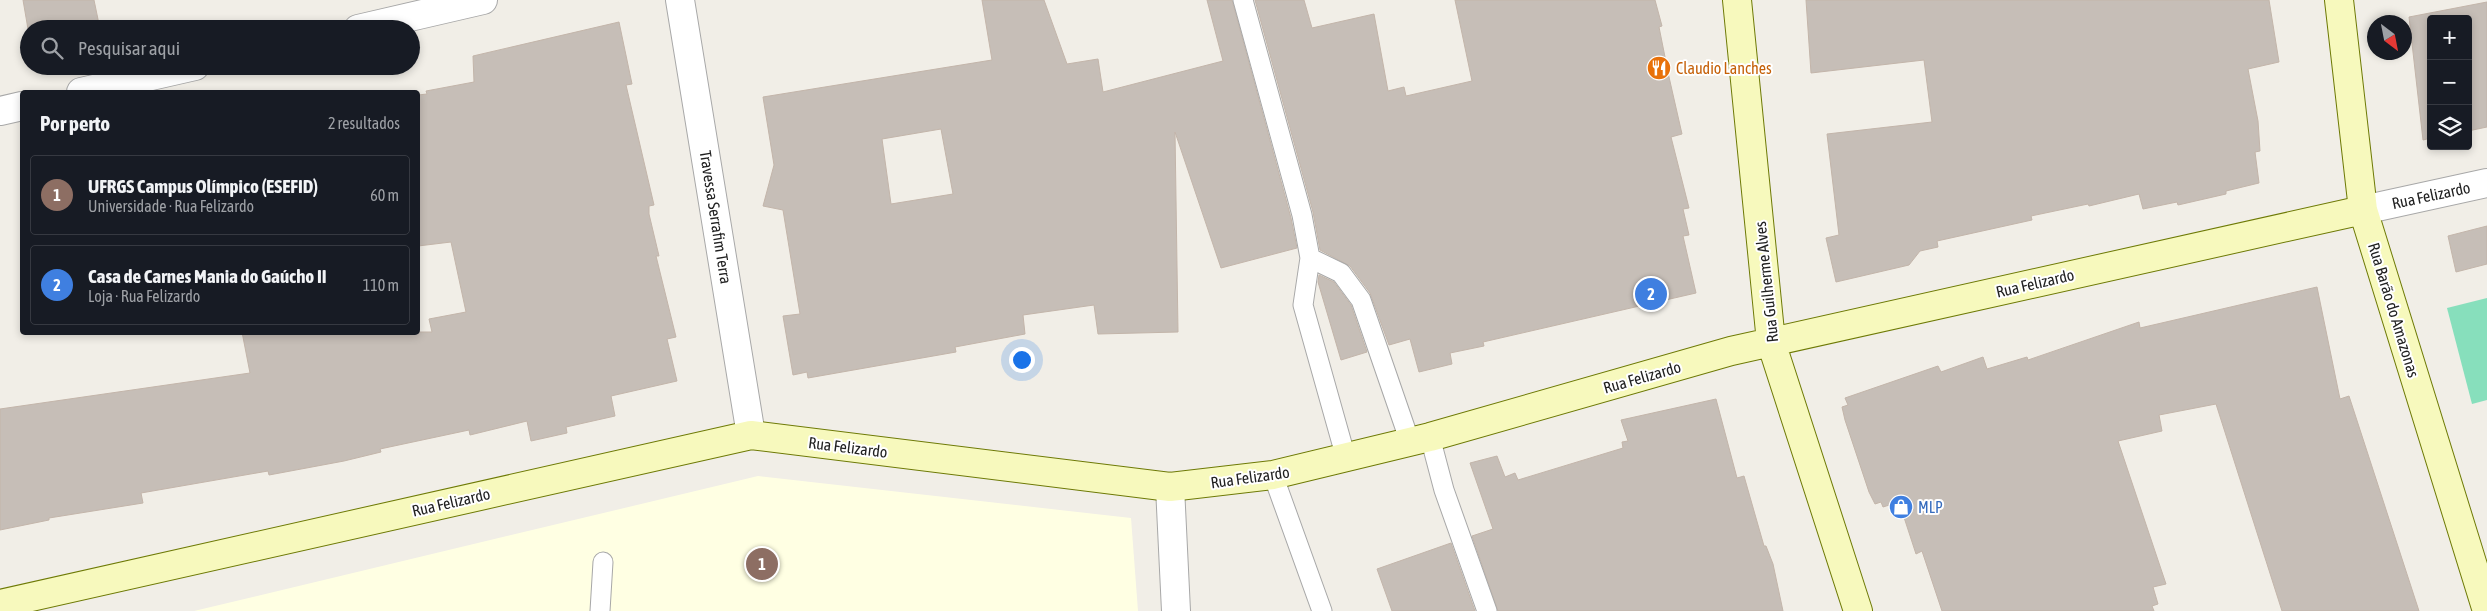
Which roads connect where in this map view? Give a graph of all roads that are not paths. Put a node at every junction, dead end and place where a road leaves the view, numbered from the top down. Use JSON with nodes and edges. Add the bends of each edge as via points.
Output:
{"nodes":[{"id":1,"x":483,"y":0,"type":"edge"},
{"id":2,"x":680,"y":0,"type":"edge"},
{"id":3,"x":1243,"y":0,"type":"edge"},
{"id":4,"x":1737,"y":0,"type":"edge"},
{"id":5,"x":2339,"y":0,"type":"edge"},
{"id":6,"x":397,"y":20,"type":"edge"},
{"id":7,"x":156,"y":75,"type":"edge"},
{"id":8,"x":90,"y":90,"type":"edge"},
{"id":9,"x":20,"y":106,"type":"edge"},
{"id":10,"x":0,"y":111,"type":"edge"},
{"id":11,"x":2487,"y":183,"type":"edge"},
{"id":12,"x":2363,"y":210,"type":"junction"},
{"id":13,"x":1310,"y":258,"type":"junction"},
{"id":14,"x":1771,"y":342,"type":"junction"},
{"id":15,"x":752,"y":435,"type":"junction"},
{"id":16,"x":1420,"y":440,"type":"junction"},
{"id":17,"x":1346,"y":458,"type":"junction"},
{"id":18,"x":1273,"y":475,"type":"junction"},
{"id":19,"x":1170,"y":487,"type":"junction"},
{"id":20,"x":603,"y":562,"type":"dead end"},
{"id":21,"x":0,"y":604,"type":"edge"},
{"id":22,"x":600,"y":611,"type":"edge"},
{"id":23,"x":1176,"y":611,"type":"edge"},
{"id":24,"x":1322,"y":611,"type":"edge"},
{"id":25,"x":1487,"y":611,"type":"edge"},
{"id":26,"x":1858,"y":611,"type":"edge"},
{"id":27,"x":2487,"y":611,"type":"edge"}],
"edges":[{"from":1,"to":6,"type":"street"},
{"from":2,"to":15,"type":"street","name":"Travessa Serrafim Terra"},
{"from":3,"to":13,"type":"lane","via":[[1302,215]]},
{"from":4,"to":14,"type":"main road","name":"Rua Guilherme Alves"},
{"from":5,"to":12,"type":"main road","name":"Rua Barão do Amazonas"},
{"from":7,"to":8,"type":"street"},
{"from":9,"to":10,"type":"street"},
{"from":11,"to":12,"type":"street","name":"Rua Felizardo"},
{"from":12,"to":14,"type":"main road","name":"Rua Felizardo"},
{"from":12,"to":27,"type":"main road","name":"Rua Barão do Amazonas"},
{"from":13,"to":16,"type":"lane","via":[[1341,273],[1361,300]]},
{"from":13,"to":17,"type":"lane","via":[[1303,305]]},
{"from":14,"to":16,"type":"main road","name":"Rua Felizardo"},
{"from":14,"to":26,"type":"main road","name":"Rua Guilherme Alves"},
{"from":15,"to":19,"type":"main road","name":"Rua Felizardo"},
{"from":15,"to":21,"type":"main road","name":"Rua Felizardo"},
{"from":16,"to":17,"type":"main road","name":"Rua Felizardo"},
{"from":16,"to":25,"type":"lane","via":[[1444,490]]},
{"from":17,"to":18,"type":"main road","name":"Rua Felizardo"},
{"from":18,"to":19,"type":"main road","name":"Rua Felizardo"},
{"from":18,"to":24,"type":"lane"},
{"from":19,"to":23,"type":"street"},
{"from":20,"to":22,"type":"lane"}]}
